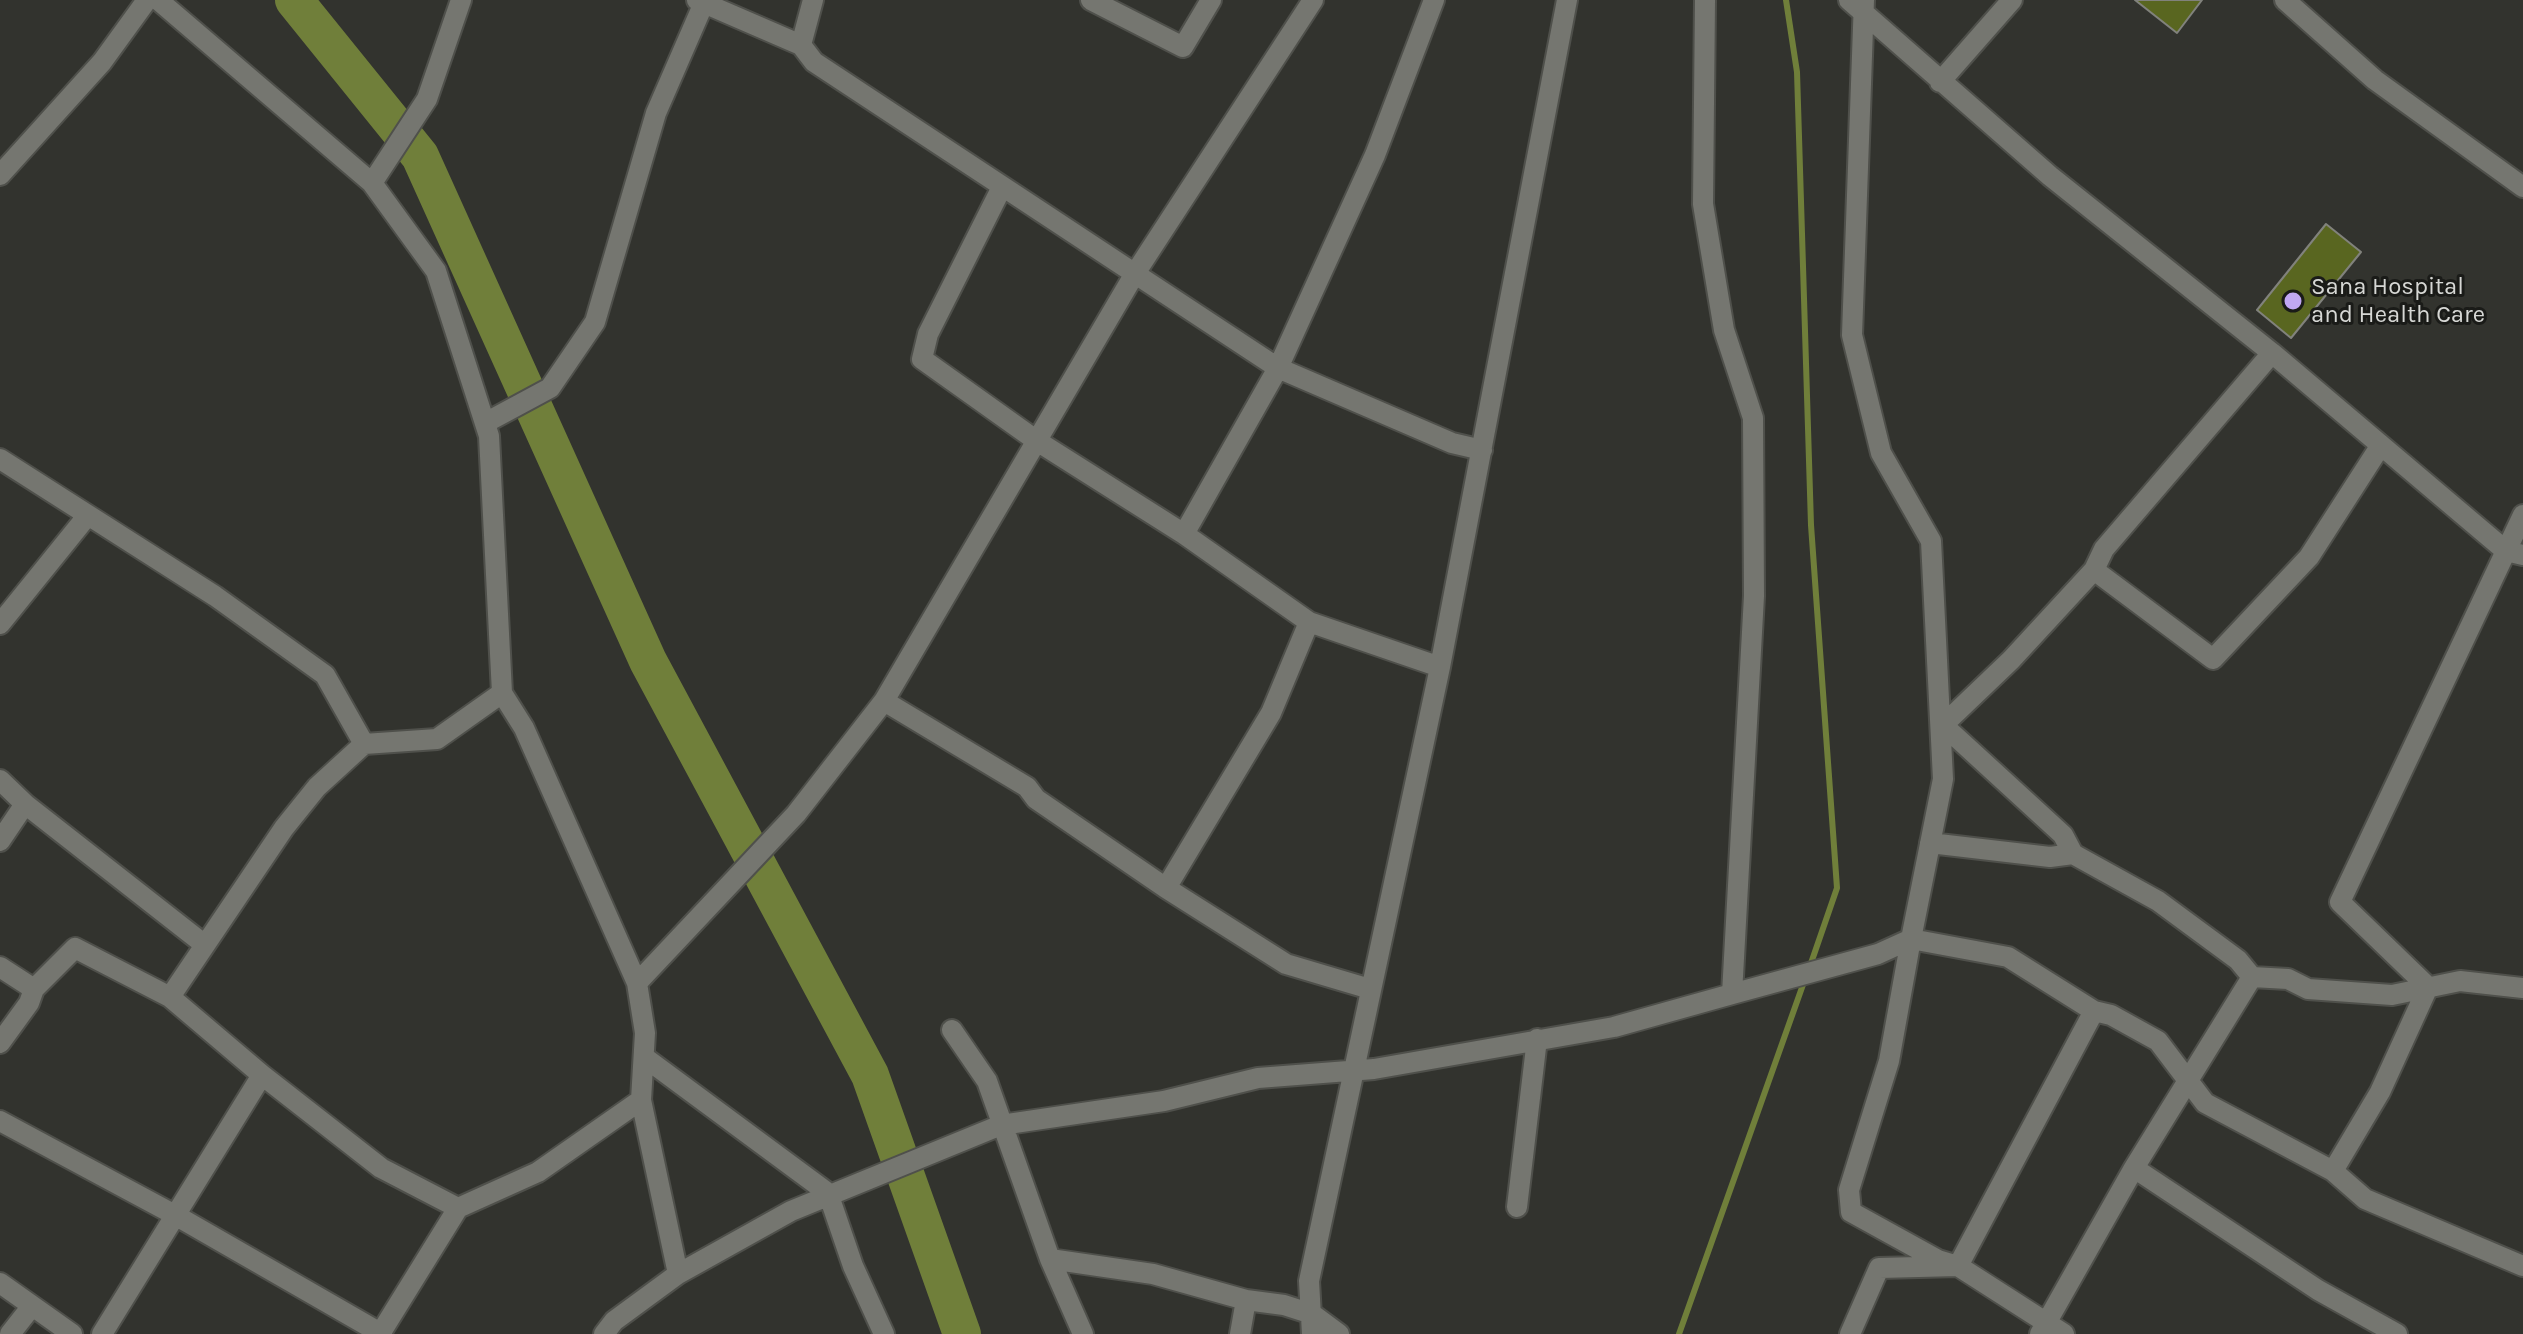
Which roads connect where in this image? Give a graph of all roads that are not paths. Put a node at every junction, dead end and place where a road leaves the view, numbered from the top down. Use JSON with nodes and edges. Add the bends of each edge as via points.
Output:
{"nodes":[{"id":1,"x":147,"y":0,"type":"edge"},
{"id":2,"x":158,"y":0,"type":"edge"},
{"id":3,"x":461,"y":0,"type":"edge"},
{"id":4,"x":813,"y":0,"type":"edge"},
{"id":5,"x":1091,"y":0,"type":"edge"},
{"id":6,"x":1211,"y":0,"type":"edge"},
{"id":7,"x":1313,"y":0,"type":"edge"},
{"id":8,"x":1434,"y":0,"type":"edge"},
{"id":9,"x":1567,"y":0,"type":"edge"},
{"id":10,"x":1705,"y":0,"type":"edge"},
{"id":11,"x":2012,"y":0,"type":"edge"},
{"id":12,"x":2285,"y":0,"type":"edge"},
{"id":13,"x":700,"y":3,"type":"edge"},
{"id":14,"x":1858,"y":5,"type":"edge"},
{"id":15,"x":801,"y":45,"type":"junction"},
{"id":16,"x":1940,"y":82,"type":"junction"},
{"id":17,"x":0,"y":175,"type":"edge"},
{"id":18,"x":372,"y":183,"type":"junction"},
{"id":19,"x":1002,"y":187,"type":"junction"},
{"id":20,"x":2523,"y":187,"type":"edge"},
{"id":21,"x":1134,"y":275,"type":"junction"},
{"id":22,"x":2272,"y":353,"type":"junction"},
{"id":23,"x":1278,"y":368,"type":"junction"},
{"id":24,"x":485,"y":423,"type":"junction"},
{"id":25,"x":1037,"y":441,"type":"junction"},
{"id":26,"x":2381,"y":445,"type":"junction"},
{"id":27,"x":1482,"y":450,"type":"junction"},
{"id":28,"x":0,"y":459,"type":"edge"},
{"id":29,"x":88,"y":515,"type":"junction"},
{"id":30,"x":2523,"y":515,"type":"edge"},
{"id":31,"x":1184,"y":534,"type":"junction"},
{"id":32,"x":2514,"y":553,"type":"edge"},
{"id":33,"x":2094,"y":570,"type":"junction"},
{"id":34,"x":1309,"y":622,"type":"junction"},
{"id":35,"x":0,"y":624,"type":"edge"},
{"id":36,"x":1440,"y":667,"type":"junction"},
{"id":37,"x":502,"y":693,"type":"junction"},
{"id":38,"x":884,"y":701,"type":"junction"},
{"id":39,"x":1943,"y":725,"type":"junction"},
{"id":40,"x":364,"y":744,"type":"junction"},
{"id":41,"x":0,"y":780,"type":"edge"},
{"id":42,"x":25,"y":804,"type":"junction"},
{"id":43,"x":0,"y":841,"type":"edge"},
{"id":44,"x":1930,"y":843,"type":"junction"},
{"id":45,"x":2073,"y":854,"type":"junction"},
{"id":46,"x":1166,"y":888,"type":"junction"},
{"id":47,"x":1911,"y":939,"type":"junction"},
{"id":48,"x":205,"y":945,"type":"junction"},
{"id":49,"x":0,"y":967,"type":"edge"},
{"id":50,"x":2252,"y":977,"type":"junction"},
{"id":51,"x":637,"y":983,"type":"junction"},
{"id":52,"x":2428,"y":987,"type":"junction"},
{"id":53,"x":2523,"y":988,"type":"edge"},
{"id":54,"x":34,"y":989,"type":"junction"},
{"id":55,"x":1370,"y":989,"type":"junction"},
{"id":56,"x":1732,"y":994,"type":"junction"},
{"id":57,"x":170,"y":997,"type":"junction"},
{"id":58,"x":2094,"y":1011,"type":"junction"},
{"id":59,"x":952,"y":1030,"type":"dead end"},
{"id":60,"x":1537,"y":1039,"type":"junction"},
{"id":61,"x":0,"y":1043,"type":"edge"},
{"id":62,"x":644,"y":1057,"type":"junction"},
{"id":63,"x":1351,"y":1071,"type":"junction"},
{"id":64,"x":262,"y":1075,"type":"junction"},
{"id":65,"x":2188,"y":1078,"type":"junction"},
{"id":66,"x":641,"y":1100,"type":"junction"},
{"id":67,"x":0,"y":1121,"type":"edge"},
{"id":68,"x":1001,"y":1125,"type":"junction"},
{"id":69,"x":2134,"y":1168,"type":"junction"},
{"id":70,"x":2333,"y":1171,"type":"junction"},
{"id":71,"x":828,"y":1193,"type":"junction"},
{"id":72,"x":1517,"y":1207,"type":"dead end"},
{"id":73,"x":458,"y":1208,"type":"junction"},
{"id":74,"x":175,"y":1215,"type":"junction"},
{"id":75,"x":1050,"y":1259,"type":"junction"},
{"id":76,"x":1958,"y":1266,"type":"junction"},
{"id":77,"x":2523,"y":1266,"type":"edge"},
{"id":78,"x":678,"y":1274,"type":"junction"},
{"id":79,"x":0,"y":1283,"type":"edge"},
{"id":80,"x":1246,"y":1300,"type":"junction"},
{"id":81,"x":32,"y":1306,"type":"junction"},
{"id":82,"x":1312,"y":1324,"type":"edge"},
{"id":83,"x":2043,"y":1328,"type":"edge"},
{"id":84,"x":10,"y":1334,"type":"edge"},
{"id":85,"x":72,"y":1334,"type":"edge"},
{"id":86,"x":102,"y":1334,"type":"edge"},
{"id":87,"x":381,"y":1334,"type":"edge"},
{"id":88,"x":604,"y":1334,"type":"edge"},
{"id":89,"x":884,"y":1334,"type":"edge"},
{"id":90,"x":1083,"y":1334,"type":"edge"},
{"id":91,"x":1240,"y":1334,"type":"edge"},
{"id":92,"x":1339,"y":1334,"type":"edge"},
{"id":93,"x":1850,"y":1334,"type":"edge"},
{"id":94,"x":2064,"y":1334,"type":"edge"},
{"id":95,"x":2397,"y":1334,"type":"edge"}],
"edges":[{"from":1,"to":17,"type":"street","via":[[102,62]]},
{"from":2,"to":18,"type":"street"},
{"from":3,"to":18,"type":"street","via":[[427,99]]},
{"from":4,"to":15,"type":"street"},
{"from":5,"to":6,"type":"street","via":[[1183,47]]},
{"from":7,"to":21,"type":"street"},
{"from":8,"to":23,"type":"street","via":[[1375,155]]},
{"from":9,"to":27,"type":"street"},
{"from":10,"to":56,"type":"street","via":[[1703,204],[1724,330],[1753,418],[1754,596]]},
{"from":11,"to":16,"type":"street"},
{"from":12,"to":20,"type":"street","via":[[2375,80]]},
{"from":13,"to":15,"type":"street"},
{"from":13,"to":24,"type":"street","via":[[656,113],[595,322],[550,388]]},
{"from":14,"to":16,"type":"street"},
{"from":14,"to":39,"type":"street","via":[[1852,335],[1881,453],[1931,541]]},
{"from":15,"to":19,"type":"street","via":[[814,62]]},
{"from":16,"to":22,"type":"street"},
{"from":18,"to":24,"type":"street","via":[[436,271]]},
{"from":19,"to":21,"type":"street"},
{"from":19,"to":25,"type":"street","via":[[928,334],[922,359]]},
{"from":21,"to":23,"type":"street"},
{"from":21,"to":25,"type":"street"},
{"from":22,"to":26,"type":"street"},
{"from":22,"to":33,"type":"street","via":[[2104,549]]},
{"from":23,"to":27,"type":"street","via":[[1452,443]]},
{"from":23,"to":31,"type":"street"},
{"from":24,"to":37,"type":"street"},
{"from":25,"to":31,"type":"street"},
{"from":25,"to":38,"type":"street"},
{"from":26,"to":32,"type":"street"},
{"from":26,"to":33,"type":"street","via":[[2309,557],[2213,659]]},
{"from":27,"to":36,"type":"street"},
{"from":28,"to":29,"type":"street"},
{"from":29,"to":35,"type":"street"},
{"from":29,"to":40,"type":"street","via":[[325,675]]},
{"from":30,"to":32,"type":"street"},
{"from":31,"to":34,"type":"street"},
{"from":32,"to":52,"type":"street","via":[[2340,902]]},
{"from":33,"to":39,"type":"street"},
{"from":34,"to":36,"type":"street"},
{"from":34,"to":46,"type":"street","via":[[1271,713]]},
{"from":36,"to":55,"type":"street"},
{"from":37,"to":40,"type":"street","via":[[437,739]]},
{"from":37,"to":51,"type":"street","via":[[524,728]]},
{"from":38,"to":46,"type":"street","via":[[1027,787],[1036,799]]},
{"from":38,"to":51,"type":"street","via":[[796,814]]},
{"from":39,"to":44,"type":"street","via":[[1943,779]]},
{"from":39,"to":45,"type":"street","via":[[2063,835]]},
{"from":40,"to":48,"type":"street","via":[[317,787],[284,828]]},
{"from":41,"to":42,"type":"street"},
{"from":42,"to":43,"type":"street"},
{"from":42,"to":48,"type":"street"},
{"from":44,"to":45,"type":"street","via":[[2050,857]]},
{"from":44,"to":47,"type":"street"},
{"from":45,"to":50,"type":"street","via":[[2158,901],[2238,960]]},
{"from":46,"to":55,"type":"street","via":[[1286,964]]},
{"from":47,"to":56,"type":"street","via":[[1878,954]]},
{"from":47,"to":58,"type":"street","via":[[2008,957]]},
{"from":47,"to":76,"type":"street","via":[[1889,1061],[1849,1190],[1851,1212]]},
{"from":48,"to":57,"type":"street"},
{"from":49,"to":54,"type":"street"},
{"from":50,"to":52,"type":"street","via":[[2288,979],[2308,989],[2392,995]]},
{"from":50,"to":65,"type":"street"},
{"from":51,"to":62,"type":"street"},
{"from":52,"to":53,"type":"street","via":[[2460,981]]},
{"from":52,"to":70,"type":"street","via":[[2380,1092]]},
{"from":54,"to":57,"type":"street","via":[[75,948]]},
{"from":54,"to":61,"type":"street"},
{"from":55,"to":63,"type":"street"},
{"from":56,"to":60,"type":"street","via":[[1614,1027]]},
{"from":57,"to":64,"type":"street"},
{"from":58,"to":65,"type":"street","via":[[2158,1041]]},
{"from":58,"to":76,"type":"street"},
{"from":59,"to":68,"type":"street","via":[[987,1081]]},
{"from":60,"to":63,"type":"street"},
{"from":60,"to":72,"type":"street"},
{"from":62,"to":66,"type":"street"},
{"from":62,"to":71,"type":"street"},
{"from":63,"to":68,"type":"street","via":[[1258,1078],[1164,1101]]},
{"from":63,"to":82,"type":"street","via":[[1309,1281]]},
{"from":64,"to":73,"type":"street","via":[[381,1168]]},
{"from":64,"to":74,"type":"street"},
{"from":65,"to":69,"type":"street"},
{"from":65,"to":70,"type":"street","via":[[2205,1103]]},
{"from":66,"to":73,"type":"street","via":[[538,1172]]},
{"from":66,"to":78,"type":"street"},
{"from":67,"to":74,"type":"street"},
{"from":68,"to":71,"type":"street"},
{"from":68,"to":75,"type":"street"},
{"from":69,"to":83,"type":"street"},
{"from":69,"to":95,"type":"street","via":[[2318,1290]]},
{"from":70,"to":77,"type":"street","via":[[2365,1199]]},
{"from":71,"to":78,"type":"street"},
{"from":71,"to":89,"type":"street"},
{"from":73,"to":87,"type":"street"},
{"from":74,"to":86,"type":"street"},
{"from":74,"to":87,"type":"street"},
{"from":75,"to":80,"type":"street","via":[[1153,1274]]},
{"from":75,"to":90,"type":"street"},
{"from":76,"to":83,"type":"street"},
{"from":76,"to":93,"type":"street","via":[[1879,1268]]},
{"from":78,"to":88,"type":"street"},
{"from":79,"to":81,"type":"street"},
{"from":80,"to":82,"type":"street","via":[[1284,1305]]},
{"from":80,"to":91,"type":"street"},
{"from":81,"to":84,"type":"street"},
{"from":81,"to":85,"type":"street"},
{"from":82,"to":92,"type":"street"},
{"from":83,"to":94,"type":"street"}]}
